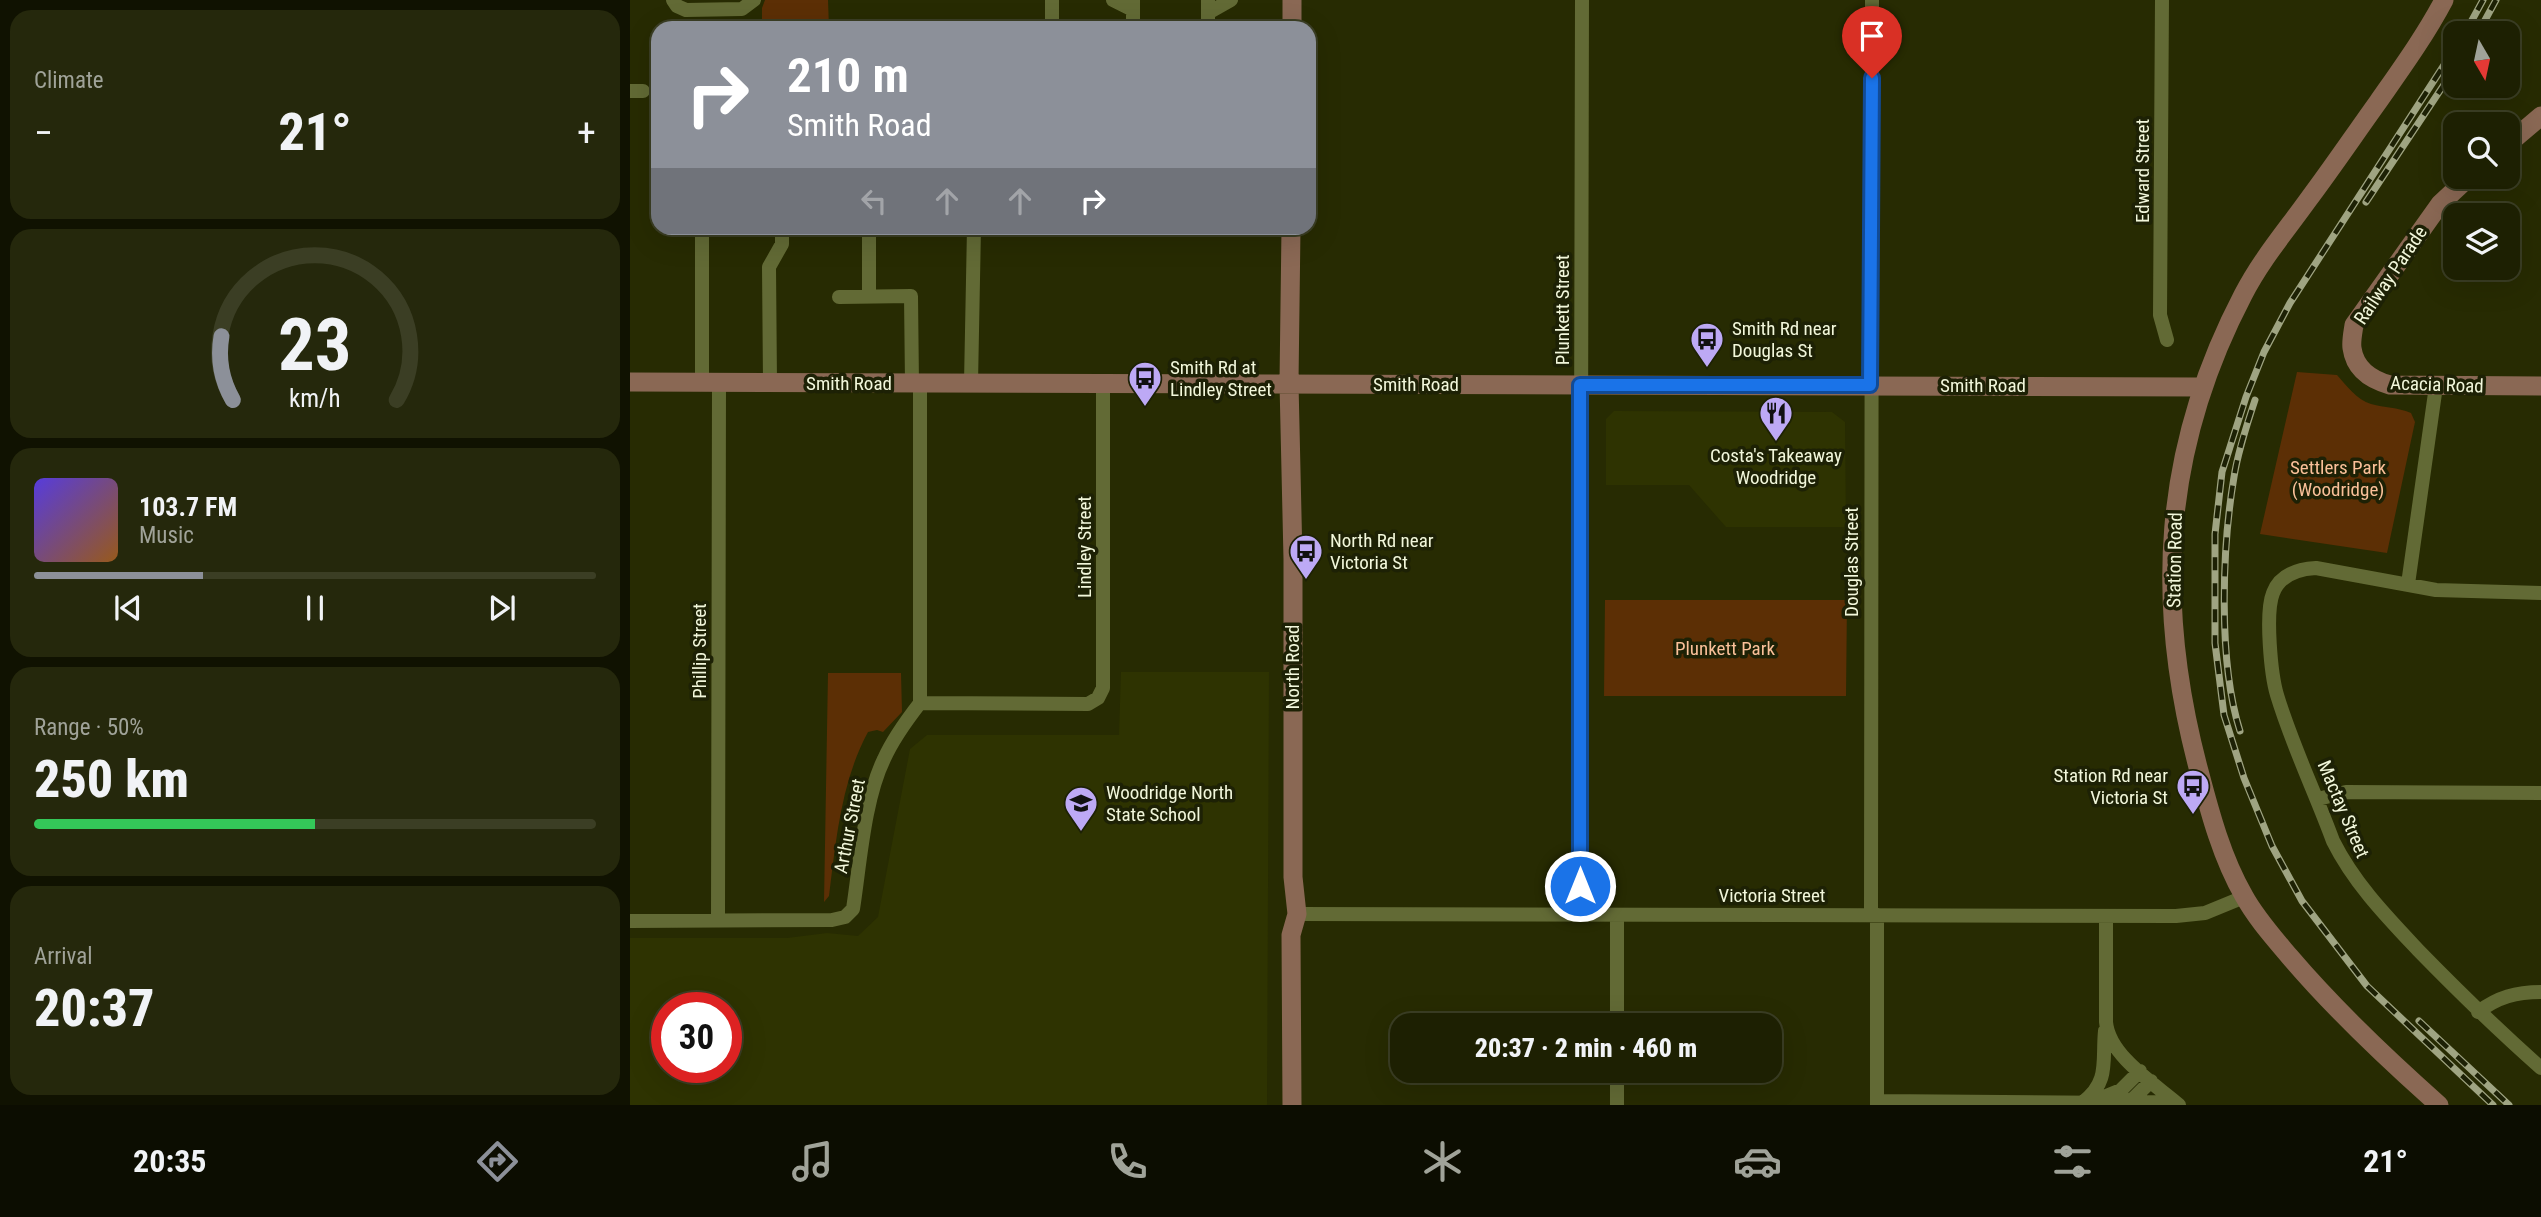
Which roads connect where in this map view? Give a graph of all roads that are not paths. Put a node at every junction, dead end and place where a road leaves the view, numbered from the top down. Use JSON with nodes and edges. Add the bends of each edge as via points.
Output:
{"nodes":[{"id":1,"x":673,"y":0,"type":"edge"},
{"id":2,"x":754,"y":0,"type":"edge"},
{"id":3,"x":1052,"y":0,"type":"edge"},
{"id":4,"x":1113,"y":0,"type":"edge"},
{"id":5,"x":1231,"y":0,"type":"edge"},
{"id":6,"x":1292,"y":0,"type":"edge"},
{"id":7,"x":1582,"y":0,"type":"edge"},
{"id":8,"x":1872,"y":0,"type":"edge"},
{"id":9,"x":2161,"y":0,"type":"edge"},
{"id":10,"x":2444,"y":0,"type":"edge"},
{"id":11,"x":1133,"y":5,"type":"edge"},
{"id":12,"x":1208,"y":6,"type":"edge"},
{"id":13,"x":1052,"y":21,"type":"edge"},
{"id":14,"x":1292,"y":21,"type":"edge"},
{"id":15,"x":2541,"y":117,"type":"edge"},
{"id":16,"x":2520,"y":134,"type":"edge"},
{"id":17,"x":2456,"y":189,"type":"edge"},
{"id":18,"x":702,"y":235,"type":"edge"},
{"id":19,"x":782,"y":235,"type":"edge"},
{"id":20,"x":869,"y":235,"type":"edge"},
{"id":21,"x":974,"y":235,"type":"edge"},
{"id":22,"x":1291,"y":235,"type":"edge"},
{"id":23,"x":839,"y":297,"type":"dead end"},
{"id":24,"x":869,"y":297,"type":"junction"},
{"id":25,"x":2167,"y":340,"type":"dead end"},
{"id":26,"x":2352,"y":349,"type":"joint"},
{"id":27,"x":630,"y":382,"type":"edge"},
{"id":28,"x":710,"y":383,"type":"junction"},
{"id":29,"x":770,"y":383,"type":"junction"},
{"id":30,"x":971,"y":383,"type":"junction"},
{"id":31,"x":1289,"y":383,"type":"junction"},
{"id":32,"x":916,"y":384,"type":"junction"},
{"id":33,"x":1103,"y":384,"type":"junction"},
{"id":34,"x":1580,"y":385,"type":"junction"},
{"id":35,"x":1870,"y":385,"type":"junction"},
{"id":36,"x":2436,"y":386,"type":"junction"},
{"id":37,"x":2541,"y":386,"type":"edge"},
{"id":38,"x":2201,"y":387,"type":"junction"},
{"id":39,"x":2408,"y":584,"type":"junction"},
{"id":40,"x":2541,"y":593,"type":"edge"},
{"id":41,"x":920,"y":703,"type":"junction"},
{"id":42,"x":2541,"y":793,"type":"edge"},
{"id":43,"x":2318,"y":799,"type":"junction"},
{"id":44,"x":2244,"y":897,"type":"junction"},
{"id":45,"x":1297,"y":914,"type":"junction"},
{"id":46,"x":1580,"y":914,"type":"junction"},
{"id":47,"x":1617,"y":915,"type":"junction"},
{"id":48,"x":1874,"y":915,"type":"junction"},
{"id":49,"x":2106,"y":917,"type":"junction"},
{"id":50,"x":718,"y":920,"type":"junction"},
{"id":51,"x":630,"y":921,"type":"edge"},
{"id":52,"x":2541,"y":992,"type":"edge"},
{"id":53,"x":2478,"y":1012,"type":"junction"},
{"id":54,"x":1617,"y":1013,"type":"edge"},
{"id":55,"x":2106,"y":1022,"type":"junction"},
{"id":56,"x":2541,"y":1068,"type":"edge"},
{"id":57,"x":2145,"y":1076,"type":"junction"},
{"id":58,"x":1617,"y":1083,"type":"edge"},
{"id":59,"x":2085,"y":1102,"type":"junction"},
{"id":60,"x":1877,"y":1103,"type":"edge"},
{"id":61,"x":2122,"y":1103,"type":"junction"},
{"id":62,"x":1292,"y":1105,"type":"edge"},
{"id":63,"x":1617,"y":1105,"type":"edge"},
{"id":64,"x":2172,"y":1105,"type":"edge"},
{"id":65,"x":2179,"y":1105,"type":"edge"},
{"id":66,"x":2440,"y":1105,"type":"edge"}],
"edges":[{"from":1,"to":2,"type":"street","via":[[685,10],[743,9]]},
{"from":3,"to":13,"type":"street"},
{"from":4,"to":11,"type":"street"},
{"from":5,"to":12,"type":"street"},
{"from":6,"to":14,"type":"street"},
{"from":7,"to":34,"type":"street","name":"Plunkett Street"},
{"from":8,"to":35,"type":"street","name":"Douglas Street"},
{"from":9,"to":25,"type":"street","name":"Edward Street","via":[[2161,315]]},
{"from":10,"to":38,"type":"street","name":"Station Road","via":[[2410,56],[2263,258]]},
{"from":15,"to":16,"type":"street"},
{"from":17,"to":26,"type":"street","name":"Railway Parade","via":[[2440,204],[2354,325]]},
{"from":18,"to":28,"type":"street","name":"Phillip Street"},
{"from":19,"to":29,"type":"street","via":[[769,267]]},
{"from":20,"to":24,"type":"street"},
{"from":21,"to":30,"type":"street"},
{"from":22,"to":31,"type":"street","name":"North Road"},
{"from":23,"to":24,"type":"street"},
{"from":24,"to":32,"type":"street","via":[[911,296]]},
{"from":26,"to":36,"type":"street","name":"Acacia Road","via":[[2371,379],[2390,385]]},
{"from":27,"to":28,"type":"street","name":"Smith Road"},
{"from":28,"to":29,"type":"street","name":"Smith Road"},
{"from":28,"to":50,"type":"street","name":"Phillip Street"},
{"from":29,"to":32,"type":"street","name":"Smith Road"},
{"from":30,"to":32,"type":"street","name":"Smith Road"},
{"from":30,"to":33,"type":"street","name":"Smith Road"},
{"from":31,"to":33,"type":"street","name":"Smith Road"},
{"from":31,"to":34,"type":"street","name":"Smith Road"},
{"from":31,"to":45,"type":"street","name":"North Road"},
{"from":32,"to":41,"type":"street"},
{"from":33,"to":41,"type":"street","name":"Lindley Street","via":[[1103,688],[1098,698],[1088,704]]},
{"from":34,"to":35,"type":"street","name":"Smith Road"},
{"from":34,"to":46,"type":"street","name":"Plunkett Street"},
{"from":35,"to":38,"type":"street","name":"Smith Road"},
{"from":35,"to":48,"type":"street","name":"Douglas Street"},
{"from":36,"to":37,"type":"street","name":"Acacia Road"},
{"from":36,"to":39,"type":"street"},
{"from":38,"to":44,"type":"street","name":"Station Road","via":[[2175,501],[2172,613],[2187,725],[2212,819]]},
{"from":39,"to":40,"type":"street","via":[[2436,590]]},
{"from":39,"to":43,"type":"street","name":"Mactay Street","via":[[2298,569],[2273,593],[2270,624],[2276,693]]},
{"from":41,"to":50,"type":"street","name":"Arthur Street","via":[[883,761],[866,823],[853,909],[832,920]]},
{"from":42,"to":43,"type":"street","via":[[2346,792]]},
{"from":43,"to":53,"type":"street","name":"Mactay Street","via":[[2344,864],[2360,886]]},
{"from":44,"to":49,"type":"street","name":"Victoria Street","via":[[2205,913]]},
{"from":44,"to":66,"type":"street","name":"Station Road","via":[[2335,1008]]},
{"from":45,"to":46,"type":"street","name":"Victoria Street"},
{"from":45,"to":62,"type":"street","name":"North Road","via":[[1291,935]]},
{"from":46,"to":47,"type":"street","name":"Victoria Street"},
{"from":47,"to":48,"type":"street","name":"Victoria Street"},
{"from":47,"to":54,"type":"street"},
{"from":48,"to":49,"type":"street","name":"Victoria Street"},
{"from":48,"to":60,"type":"street","name":"Douglas Street"},
{"from":49,"to":55,"type":"street"},
{"from":50,"to":51,"type":"street","name":"Arthur Street"},
{"from":52,"to":53,"type":"street","via":[[2520,992]]},
{"from":53,"to":56,"type":"street","name":"Mactay Street"},
{"from":55,"to":57,"type":"street","via":[[2115,1048]]},
{"from":55,"to":59,"type":"street","via":[[2102,1079]]},
{"from":57,"to":59,"type":"street","via":[[2117,1093]]},
{"from":57,"to":61,"type":"street","via":[[2134,1098]]},
{"from":57,"to":65,"type":"street"},
{"from":58,"to":63,"type":"street"},
{"from":59,"to":60,"type":"street"},
{"from":59,"to":61,"type":"street"},
{"from":61,"to":64,"type":"street"}]}
